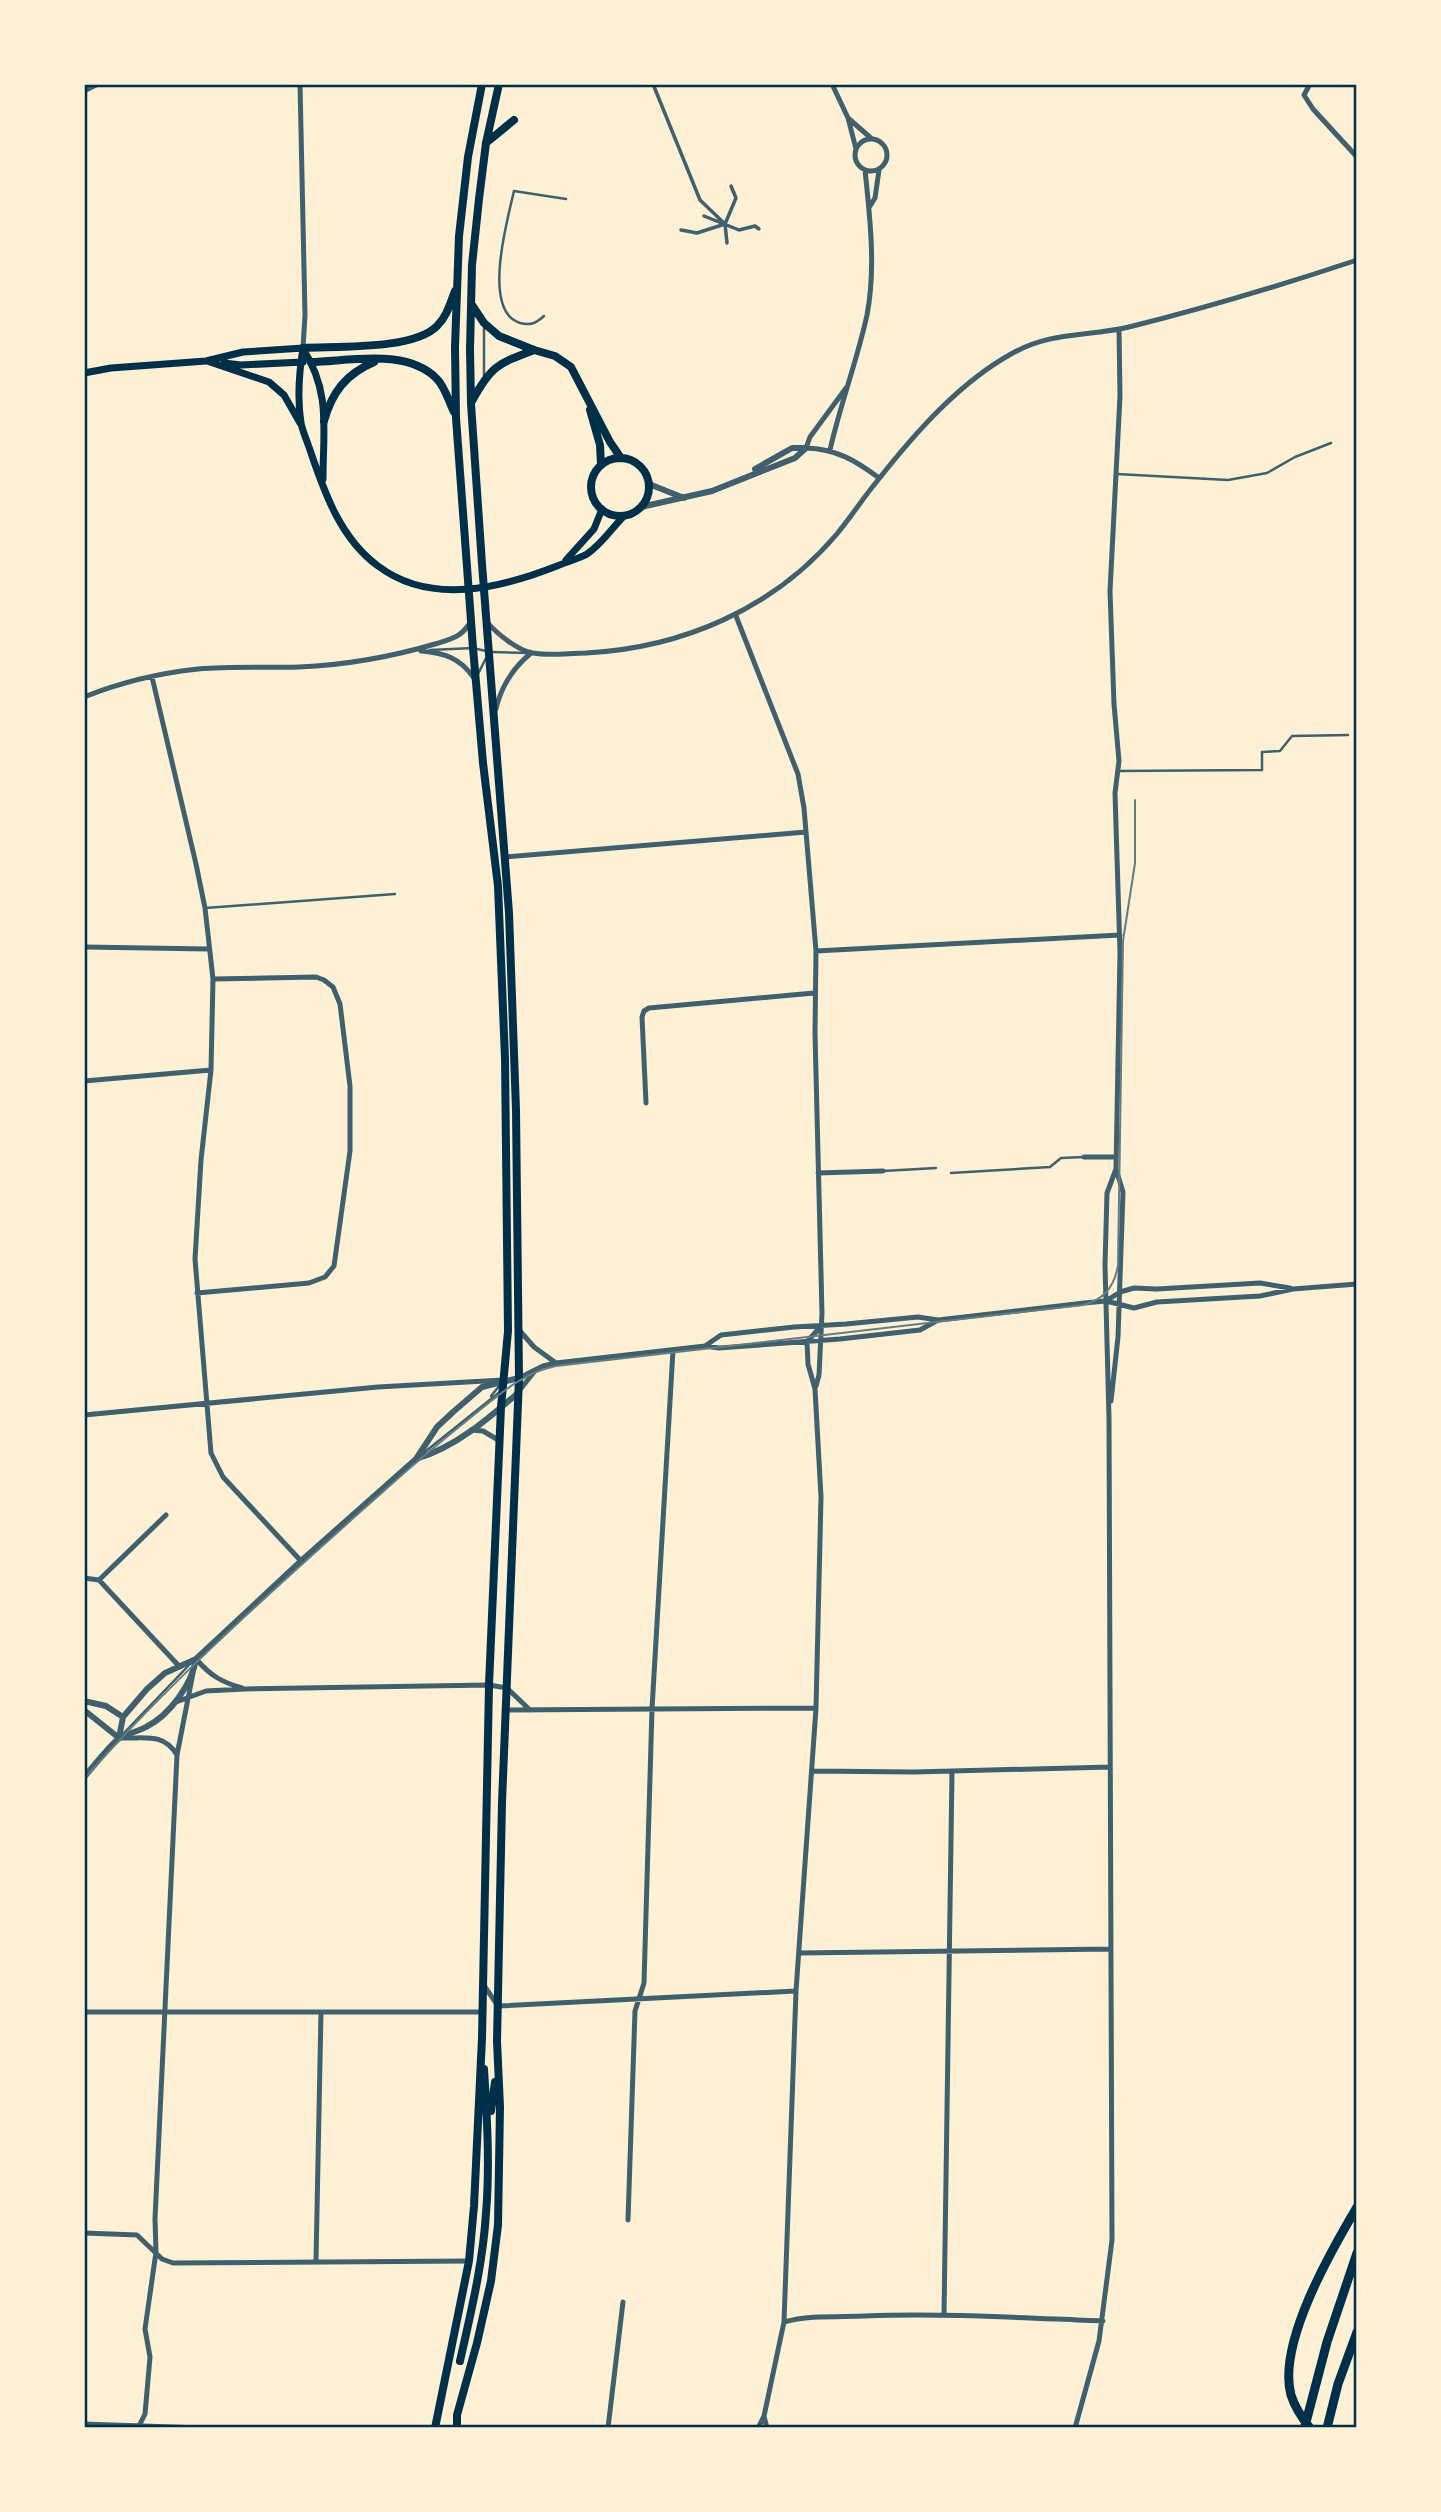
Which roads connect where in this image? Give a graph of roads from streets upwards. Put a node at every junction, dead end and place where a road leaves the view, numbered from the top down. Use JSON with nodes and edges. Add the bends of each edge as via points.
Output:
{"nodes":[{"id":1,"x":98,"y":84,"type":"edge"},
{"id":2,"x":300,"y":84,"type":"edge"},
{"id":3,"x":482,"y":84,"type":"edge"},
{"id":4,"x":499,"y":84,"type":"edge"},
{"id":5,"x":653,"y":84,"type":"edge"},
{"id":6,"x":832,"y":84,"type":"edge"},
{"id":7,"x":1310,"y":84,"type":"edge"},
{"id":8,"x":84,"y":91,"type":"edge"},
{"id":9,"x":848,"y":118,"type":"junction"},
{"id":10,"x":514,"y":120,"type":"dead end"},
{"id":11,"x":873,"y":139,"type":"junction"},
{"id":12,"x":486,"y":142,"type":"junction"},
{"id":13,"x":856,"y":149,"type":"junction"},
{"id":14,"x":1357,"y":158,"type":"edge"},
{"id":15,"x":865,"y":170,"type":"junction"},
{"id":16,"x":879,"y":170,"type":"junction"},
{"id":17,"x":731,"y":186,"type":"dead end"},
{"id":18,"x":870,"y":206,"type":"junction"},
{"id":19,"x":704,"y":216,"type":"dead end"},
{"id":20,"x":725,"y":225,"type":"junction"},
{"id":21,"x":759,"y":229,"type":"dead end"},
{"id":22,"x":681,"y":230,"type":"dead end"},
{"id":23,"x":727,"y":243,"type":"dead end"},
{"id":24,"x":1357,"y":260,"type":"edge"},
{"id":25,"x":458,"y":282,"type":"junction"},
{"id":26,"x":470,"y":302,"type":"junction"},
{"id":27,"x":1119,"y":329,"type":"junction"},
{"id":28,"x":303,"y":348,"type":"junction"},
{"id":29,"x":534,"y":350,"type":"junction"},
{"id":30,"x":381,"y":359,"type":"junction"},
{"id":31,"x":206,"y":361,"type":"junction"},
{"id":32,"x":301,"y":362,"type":"junction"},
{"id":33,"x":311,"y":362,"type":"junction"},
{"id":34,"x":285,"y":363,"type":"junction"},
{"id":35,"x":84,"y":373,"type":"edge"},
{"id":36,"x":847,"y":386,"type":"junction"},
{"id":37,"x":586,"y":393,"type":"junction"},
{"id":38,"x":471,"y":404,"type":"junction"},
{"id":39,"x":456,"y":418,"type":"junction"},
{"id":40,"x":324,"y":421,"type":"junction"},
{"id":41,"x":301,"y":424,"type":"junction"},
{"id":42,"x":806,"y":448,"type":"junction"},
{"id":43,"x":830,"y":450,"type":"junction"},
{"id":44,"x":621,"y":458,"type":"junction"},
{"id":45,"x":601,"y":466,"type":"junction"},
{"id":46,"x":879,"y":478,"type":"junction"},
{"id":47,"x":649,"y":484,"type":"junction"},
{"id":48,"x":323,"y":487,"type":"junction"},
{"id":49,"x":685,"y":498,"type":"junction"},
{"id":50,"x":641,"y":507,"type":"junction"},
{"id":51,"x":602,"y":509,"type":"junction"},
{"id":52,"x":624,"y":516,"type":"junction"},
{"id":53,"x":563,"y":563,"type":"junction"},
{"id":54,"x":736,"y":616,"type":"junction"},
{"id":55,"x":486,"y":621,"type":"junction"},
{"id":56,"x":471,"y":622,"type":"junction"},
{"id":57,"x":418,"y":650,"type":"junction"},
{"id":58,"x":531,"y":653,"type":"junction"},
{"id":59,"x":152,"y":677,"type":"junction"},
{"id":60,"x":475,"y":680,"type":"junction"},
{"id":61,"x":85,"y":695,"type":"edge"},
{"id":62,"x":494,"y":719,"type":"junction"},
{"id":63,"x":806,"y":832,"type":"junction"},
{"id":64,"x":505,"y":857,"type":"junction"},
{"id":65,"x":1120,"y":935,"type":"junction"},
{"id":66,"x":84,"y":947,"type":"edge"},
{"id":67,"x":209,"y":949,"type":"junction"},
{"id":68,"x":816,"y":951,"type":"junction"},
{"id":69,"x":213,"y":979,"type":"junction"},
{"id":70,"x":814,"y":993,"type":"junction"},
{"id":71,"x":211,"y":1070,"type":"junction"},
{"id":72,"x":84,"y":1081,"type":"edge"},
{"id":73,"x":646,"y":1103,"type":"dead end"},
{"id":74,"x":1084,"y":1157,"type":"road end"},
{"id":75,"x":1116,"y":1157,"type":"junction"},
{"id":76,"x":1116,"y":1168,"type":"junction"},
{"id":77,"x":883,"y":1171,"type":"road end"},
{"id":78,"x":818,"y":1173,"type":"junction"},
{"id":79,"x":1357,"y":1284,"type":"edge"},
{"id":80,"x":1293,"y":1289,"type":"junction"},
{"id":81,"x":197,"y":1293,"type":"junction"},
{"id":82,"x":1119,"y":1293,"type":"junction"},
{"id":83,"x":1105,"y":1301,"type":"junction"},
{"id":84,"x":1119,"y":1305,"type":"junction"},
{"id":85,"x":938,"y":1320,"type":"junction"},
{"id":86,"x":821,"y":1326,"type":"junction"},
{"id":87,"x":519,"y":1329,"type":"junction"},
{"id":88,"x":821,"y":1341,"type":"junction"},
{"id":89,"x":807,"y":1342,"type":"junction"},
{"id":90,"x":705,"y":1346,"type":"junction"},
{"id":91,"x":673,"y":1350,"type":"junction"},
{"id":92,"x":556,"y":1363,"type":"junction"},
{"id":93,"x":536,"y":1369,"type":"junction"},
{"id":94,"x":519,"y":1378,"type":"junction"},
{"id":95,"x":503,"y":1385,"type":"junction"},
{"id":96,"x":815,"y":1389,"type":"junction"},
{"id":97,"x":519,"y":1392,"type":"junction"},
{"id":98,"x":207,"y":1404,"type":"junction"},
{"id":99,"x":502,"y":1407,"type":"junction"},
{"id":100,"x":84,"y":1415,"type":"edge"},
{"id":101,"x":1109,"y":1418,"type":"junction"},
{"id":102,"x":471,"y":1430,"type":"junction"},
{"id":103,"x":500,"y":1441,"type":"junction"},
{"id":104,"x":416,"y":1459,"type":"junction"},
{"id":105,"x":166,"y":1515,"type":"dead end"},
{"id":106,"x":301,"y":1561,"type":"junction"},
{"id":107,"x":84,"y":1578,"type":"edge"},
{"id":108,"x":99,"y":1580,"type":"junction"},
{"id":109,"x":196,"y":1659,"type":"junction"},
{"id":110,"x":178,"y":1665,"type":"junction"},
{"id":111,"x":194,"y":1672,"type":"junction"},
{"id":112,"x":489,"y":1685,"type":"junction"},
{"id":113,"x":507,"y":1688,"type":"junction"},
{"id":114,"x":245,"y":1689,"type":"junction"},
{"id":115,"x":190,"y":1695,"type":"junction"},
{"id":116,"x":84,"y":1701,"type":"edge"},
{"id":117,"x":174,"y":1703,"type":"junction"},
{"id":118,"x":816,"y":1708,"type":"junction"},
{"id":119,"x":652,"y":1709,"type":"junction"},
{"id":120,"x":84,"y":1710,"type":"edge"},
{"id":121,"x":506,"y":1710,"type":"junction"},
{"id":122,"x":530,"y":1710,"type":"junction"},
{"id":123,"x":123,"y":1717,"type":"junction"},
{"id":124,"x":119,"y":1738,"type":"junction"},
{"id":125,"x":177,"y":1755,"type":"junction"},
{"id":126,"x":1110,"y":1767,"type":"junction"},
{"id":127,"x":812,"y":1771,"type":"junction"},
{"id":128,"x":953,"y":1772,"type":"junction"},
{"id":129,"x":84,"y":1777,"type":"edge"},
{"id":130,"x":1109,"y":1949,"type":"junction"},
{"id":131,"x":951,"y":1950,"type":"junction"},
{"id":132,"x":799,"y":1953,"type":"junction"},
{"id":133,"x":482,"y":1983,"type":"junction"},
{"id":134,"x":796,"y":1991,"type":"junction"},
{"id":135,"x":639,"y":1999,"type":"junction"},
{"id":136,"x":498,"y":2007,"type":"junction"},
{"id":137,"x":164,"y":2011,"type":"junction"},
{"id":138,"x":84,"y":2012,"type":"edge"},
{"id":139,"x":321,"y":2012,"type":"junction"},
{"id":140,"x":482,"y":2012,"type":"junction"},
{"id":141,"x":482,"y":2038,"type":"junction"},
{"id":142,"x":497,"y":2070,"type":"junction"},
{"id":143,"x":488,"y":2128,"type":"junction"},
{"id":144,"x":1357,"y":2207,"type":"edge"},
{"id":145,"x":628,"y":2220,"type":"dead end"},
{"id":146,"x":84,"y":2233,"type":"edge"},
{"id":147,"x":156,"y":2252,"type":"junction"},
{"id":148,"x":1357,"y":2253,"type":"edge"},
{"id":149,"x":316,"y":2261,"type":"junction"},
{"id":150,"x":469,"y":2261,"type":"junction"},
{"id":151,"x":623,"y":2302,"type":"dead end"},
{"id":152,"x":944,"y":2315,"type":"junction"},
{"id":153,"x":1103,"y":2321,"type":"junction"},
{"id":154,"x":784,"y":2322,"type":"junction"},
{"id":155,"x":1357,"y":2332,"type":"edge"},
{"id":156,"x":460,"y":2361,"type":"dead end"},
{"id":157,"x":764,"y":2416,"type":"junction"},
{"id":158,"x":84,"y":2424,"type":"edge"},
{"id":159,"x":139,"y":2427,"type":"edge"},
{"id":160,"x":202,"y":2428,"type":"edge"},
{"id":161,"x":435,"y":2428,"type":"edge"},
{"id":162,"x":457,"y":2428,"type":"edge"},
{"id":163,"x":608,"y":2428,"type":"edge"},
{"id":164,"x":758,"y":2428,"type":"edge"},
{"id":165,"x":767,"y":2428,"type":"edge"},
{"id":166,"x":1075,"y":2428,"type":"edge"},
{"id":167,"x":1304,"y":2428,"type":"edge"},
{"id":168,"x":1310,"y":2428,"type":"edge"},
{"id":169,"x":1327,"y":2428,"type":"edge"}],
"edges":[{"from":1,"to":8,"type":"street"},
{"from":2,"to":28,"type":"street"},
{"from":3,"to":25,"type":"main road","via":[[468,157]]},
{"from":4,"to":12,"type":"main road"},
{"from":5,"to":20,"type":"street","via":[[700,201]]},
{"from":6,"to":9,"type":"street"},
{"from":7,"to":14,"type":"street","via":[[1304,95]]},
{"from":9,"to":11,"type":"street"},
{"from":9,"to":13,"type":"street"},
{"from":10,"to":12,"type":"main road"},
{"from":11,"to":13,"type":"street"},
{"from":11,"to":16,"type":"street","via":[[883,144],[887,153]]},
{"from":12,"to":26,"type":"main road"},
{"from":13,"to":15,"type":"street","via":[[857,164]]},
{"from":15,"to":16,"type":"street"},
{"from":15,"to":18,"type":"street"},
{"from":16,"to":18,"type":"street"},
{"from":17,"to":20,"type":"street","via":[[736,198]]},
{"from":18,"to":36,"type":"street","via":[[869,301]]},
{"from":19,"to":20,"type":"street"},
{"from":20,"to":21,"type":"street"},
{"from":20,"to":22,"type":"street","via":[[696,233]]},
{"from":20,"to":23,"type":"street"},
{"from":24,"to":27,"type":"street"},
{"from":25,"to":28,"type":"main road","via":[[446,316],[419,338]]},
{"from":25,"to":39,"type":"main road"},
{"from":26,"to":29,"type":"main road","via":[[499,336]]},
{"from":26,"to":38,"type":"main road"},
{"from":27,"to":46,"type":"street","via":[[1036,342],[982,371],[929,421]]},
{"from":27,"to":65,"type":"street","via":[[1110,591],[1119,771],[1115,793]]},
{"from":28,"to":31,"type":"main road","via":[[243,352]]},
{"from":28,"to":32,"type":"main road"},
{"from":28,"to":33,"type":"main road"},
{"from":28,"to":34,"type":"main road"},
{"from":29,"to":37,"type":"main road","via":[[555,356],[570,367]]},
{"from":29,"to":38,"type":"main road","via":[[499,364]]},
{"from":30,"to":33,"type":"main road"},
{"from":30,"to":39,"type":"main road","via":[[422,367],[438,380]]},
{"from":30,"to":40,"type":"main road","via":[[346,378]]},
{"from":31,"to":34,"type":"main road"},
{"from":31,"to":35,"type":"main road"},
{"from":31,"to":41,"type":"main road","via":[[269,382],[284,395]]},
{"from":32,"to":33,"type":"main road"},
{"from":32,"to":34,"type":"main road"},
{"from":32,"to":41,"type":"main road"},
{"from":33,"to":40,"type":"main road","via":[[321,384]]},
{"from":36,"to":42,"type":"street"},
{"from":36,"to":43,"type":"street"},
{"from":37,"to":44,"type":"main road"},
{"from":37,"to":45,"type":"main road"},
{"from":38,"to":55,"type":"main road"},
{"from":39,"to":56,"type":"main road"},
{"from":40,"to":48,"type":"main road"},
{"from":41,"to":48,"type":"main road"},
{"from":42,"to":43,"type":"street"},
{"from":42,"to":49,"type":"street","via":[[795,458]]},
{"from":43,"to":46,"type":"street"},
{"from":44,"to":45,"type":"main road"},
{"from":44,"to":47,"type":"main road","via":[[640,466]]},
{"from":45,"to":51,"type":"main road","via":[[592,483]]},
{"from":46,"to":54,"type":"street","via":[[807,565]]},
{"from":47,"to":49,"type":"street"},
{"from":47,"to":50,"type":"main road"},
{"from":48,"to":53,"type":"main road","via":[[349,537],[379,568],[402,580],[449,590],[494,586]]},
{"from":49,"to":50,"type":"street"},
{"from":50,"to":52,"type":"main road"},
{"from":51,"to":52,"type":"main road"},
{"from":51,"to":53,"type":"main road","via":[[594,528]]},
{"from":52,"to":53,"type":"main road","via":[[587,554]]},
{"from":54,"to":58,"type":"street","via":[[622,651]]},
{"from":54,"to":63,"type":"street","via":[[797,774]]},
{"from":55,"to":58,"type":"street","via":[[497,634]]},
{"from":55,"to":62,"type":"main road"},
{"from":56,"to":57,"type":"street","via":[[455,639]]},
{"from":56,"to":60,"type":"main road"},
{"from":57,"to":59,"type":"street","via":[[359,662],[197,670]]},
{"from":57,"to":60,"type":"street","via":[[455,658]]},
{"from":58,"to":62,"type":"street","via":[[504,685]]},
{"from":59,"to":61,"type":"street"},
{"from":59,"to":67,"type":"street","via":[[205,908]]},
{"from":60,"to":95,"type":"main road","via":[[495,855],[503,990],[508,1293]]},
{"from":62,"to":64,"type":"main road"},
{"from":63,"to":64,"type":"street"},
{"from":63,"to":68,"type":"street"},
{"from":64,"to":87,"type":"main road","via":[[512,958]]},
{"from":65,"to":68,"type":"street"},
{"from":65,"to":75,"type":"street"},
{"from":66,"to":67,"type":"street"},
{"from":67,"to":69,"type":"street"},
{"from":68,"to":70,"type":"street"},
{"from":69,"to":71,"type":"street"},
{"from":69,"to":81,"type":"street","via":[[316,976],[333,988],[340,1004],[350,1086],[350,1151],[336,1261],[326,1277],[309,1283]]},
{"from":70,"to":73,"type":"street","via":[[644,1011]]},
{"from":70,"to":78,"type":"street"},
{"from":71,"to":72,"type":"street"},
{"from":71,"to":81,"type":"street","via":[[196,1227]]},
{"from":74,"to":75,"type":"street"},
{"from":75,"to":76,"type":"street"},
{"from":76,"to":82,"type":"street","via":[[1123,1192]]},
{"from":76,"to":83,"type":"street","via":[[1107,1193]]},
{"from":77,"to":78,"type":"street"},
{"from":78,"to":86,"type":"street"},
{"from":79,"to":80,"type":"street"},
{"from":80,"to":82,"type":"street","via":[[1260,1283],[1134,1288]]},
{"from":80,"to":84,"type":"street","via":[[1134,1308]]},
{"from":81,"to":98,"type":"street"},
{"from":82,"to":83,"type":"street"},
{"from":82,"to":84,"type":"street"},
{"from":83,"to":84,"type":"street"},
{"from":83,"to":85,"type":"street"},
{"from":83,"to":101,"type":"street"},
{"from":84,"to":101,"type":"street"},
{"from":85,"to":86,"type":"street","via":[[918,1317]]},
{"from":85,"to":88,"type":"street","via":[[920,1330]]},
{"from":86,"to":88,"type":"street"},
{"from":86,"to":89,"type":"street"},
{"from":86,"to":90,"type":"street","via":[[721,1335]]},
{"from":87,"to":92,"type":"street"},
{"from":87,"to":94,"type":"main road"},
{"from":88,"to":89,"type":"street"},
{"from":88,"to":96,"type":"street"},
{"from":89,"to":90,"type":"street","via":[[719,1349]]},
{"from":89,"to":96,"type":"street"},
{"from":90,"to":91,"type":"street"},
{"from":91,"to":92,"type":"street"},
{"from":91,"to":119,"type":"street"},
{"from":92,"to":93,"type":"street"},
{"from":93,"to":94,"type":"street"},
{"from":93,"to":97,"type":"street"},
{"from":94,"to":95,"type":"street"},
{"from":94,"to":97,"type":"main road"},
{"from":95,"to":98,"type":"street","via":[[387,1386]]},
{"from":95,"to":99,"type":"main road"},
{"from":95,"to":104,"type":"street","via":[[482,1387],[437,1427]]},
{"from":96,"to":118,"type":"street","via":[[821,1497]]},
{"from":97,"to":99,"type":"street"},
{"from":97,"to":113,"type":"main road"},
{"from":98,"to":100,"type":"street"},
{"from":98,"to":106,"type":"street","via":[[211,1452],[218,1469]]},
{"from":99,"to":102,"type":"street"},
{"from":99,"to":103,"type":"main road"},
{"from":101,"to":126,"type":"street"},
{"from":102,"to":103,"type":"street"},
{"from":102,"to":104,"type":"street","via":[[446,1448]]},
{"from":103,"to":112,"type":"main road"},
{"from":104,"to":106,"type":"street"},
{"from":105,"to":108,"type":"street"},
{"from":106,"to":109,"type":"street"},
{"from":107,"to":108,"type":"street"},
{"from":108,"to":110,"type":"street"},
{"from":109,"to":110,"type":"street"},
{"from":109,"to":111,"type":"street"},
{"from":109,"to":114,"type":"street","via":[[217,1680]]},
{"from":110,"to":123,"type":"street","via":[[147,1689]]},
{"from":111,"to":115,"type":"street"},
{"from":111,"to":117,"type":"street"},
{"from":112,"to":113,"type":"street"},
{"from":112,"to":114,"type":"street"},
{"from":112,"to":133,"type":"main road"},
{"from":113,"to":121,"type":"main road"},
{"from":113,"to":122,"type":"street"},
{"from":114,"to":115,"type":"street"},
{"from":115,"to":117,"type":"street"},
{"from":115,"to":125,"type":"street"},
{"from":116,"to":123,"type":"street","via":[[106,1706]]},
{"from":117,"to":124,"type":"street","via":[[151,1724]]},
{"from":118,"to":119,"type":"street"},
{"from":118,"to":127,"type":"street"},
{"from":119,"to":122,"type":"street"},
{"from":119,"to":135,"type":"street","via":[[644,1983]]},
{"from":120,"to":124,"type":"street"},
{"from":121,"to":122,"type":"street"},
{"from":121,"to":136,"type":"main road"},
{"from":123,"to":124,"type":"street"},
{"from":124,"to":125,"type":"street","via":[[162,1739]]},
{"from":124,"to":129,"type":"street"},
{"from":125,"to":137,"type":"street"},
{"from":126,"to":128,"type":"street"},
{"from":126,"to":130,"type":"street"},
{"from":127,"to":128,"type":"street"},
{"from":127,"to":132,"type":"street"},
{"from":128,"to":131,"type":"street"},
{"from":130,"to":131,"type":"street"},
{"from":130,"to":153,"type":"street","via":[[1112,2240]]},
{"from":131,"to":132,"type":"street"},
{"from":131,"to":152,"type":"street"},
{"from":132,"to":134,"type":"street"},
{"from":133,"to":136,"type":"street"},
{"from":133,"to":140,"type":"main road"},
{"from":134,"to":135,"type":"street"},
{"from":134,"to":154,"type":"street"},
{"from":135,"to":136,"type":"street"},
{"from":135,"to":145,"type":"street","via":[[632,2063]]},
{"from":136,"to":142,"type":"main road"},
{"from":137,"to":138,"type":"street"},
{"from":137,"to":139,"type":"street"},
{"from":137,"to":147,"type":"street"},
{"from":139,"to":140,"type":"street"},
{"from":139,"to":149,"type":"street"},
{"from":140,"to":141,"type":"main road"},
{"from":141,"to":143,"type":"main road"},
{"from":141,"to":150,"type":"main road"},
{"from":142,"to":143,"type":"main road"},
{"from":142,"to":162,"type":"main road","via":[[498,2225],[491,2281]]},
{"from":143,"to":156,"type":"main road","via":[[480,2271]]},
{"from":144,"to":168,"type":"highway","via":[[1325,2263],[1298,2331],[1289,2369],[1291,2395]]},
{"from":146,"to":147,"type":"street","via":[[130,2233]]},
{"from":147,"to":149,"type":"street","via":[[173,2263]]},
{"from":147,"to":159,"type":"street","via":[[145,2329],[150,2357],[145,2414]]},
{"from":148,"to":167,"type":"highway"},
{"from":149,"to":150,"type":"street"},
{"from":150,"to":161,"type":"main road"},
{"from":151,"to":163,"type":"street"},
{"from":152,"to":153,"type":"street"},
{"from":152,"to":154,"type":"street"},
{"from":153,"to":166,"type":"street"},
{"from":154,"to":157,"type":"street"},
{"from":155,"to":169,"type":"highway"},
{"from":157,"to":164,"type":"street"},
{"from":157,"to":165,"type":"street"},
{"from":158,"to":159,"type":"street"},
{"from":159,"to":160,"type":"street"}]}
